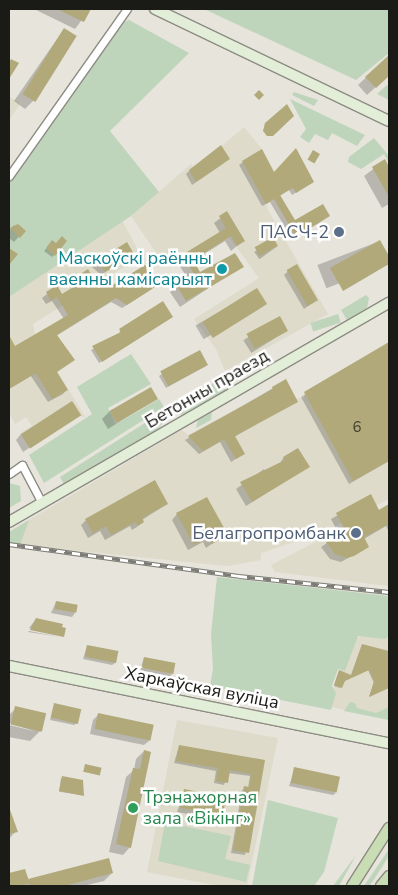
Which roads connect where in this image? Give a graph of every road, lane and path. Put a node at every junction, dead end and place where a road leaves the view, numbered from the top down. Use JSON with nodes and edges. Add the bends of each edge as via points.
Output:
{"nodes":[{"id":1,"x":127,"y":9,"type":"edge"},
{"id":2,"x":155,"y":9,"type":"edge"},
{"id":3,"x":389,"y":121,"type":"edge"},
{"id":4,"x":9,"y":176,"type":"edge"},
{"id":5,"x":389,"y":303,"type":"edge"},
{"id":6,"x":9,"y":474,"type":"edge"},
{"id":7,"x":42,"y":503,"type":"junction"},
{"id":8,"x":9,"y":522,"type":"edge"},
{"id":9,"x":9,"y":666,"type":"edge"},
{"id":10,"x":389,"y":743,"type":"edge"},
{"id":11,"x":389,"y":828,"type":"edge"},
{"id":12,"x":389,"y":876,"type":"edge"},
{"id":13,"x":352,"y":886,"type":"edge"},
{"id":14,"x":382,"y":886,"type":"edge"}],
"edges":[{"from":1,"to":4,"type":"street"},
{"from":2,"to":3,"type":"main road"},
{"from":5,"to":7,"type":"main road","name":"Бетонны праезд"},
{"from":6,"to":7,"type":"street","via":[[22,465]]},
{"from":7,"to":8,"type":"main road","name":"Бетонны праезд"},
{"from":9,"to":10,"type":"main road","name":"Харкаўская вуліца"},
{"from":11,"to":13,"type":"main road"},
{"from":12,"to":14,"type":"main road"}]}
